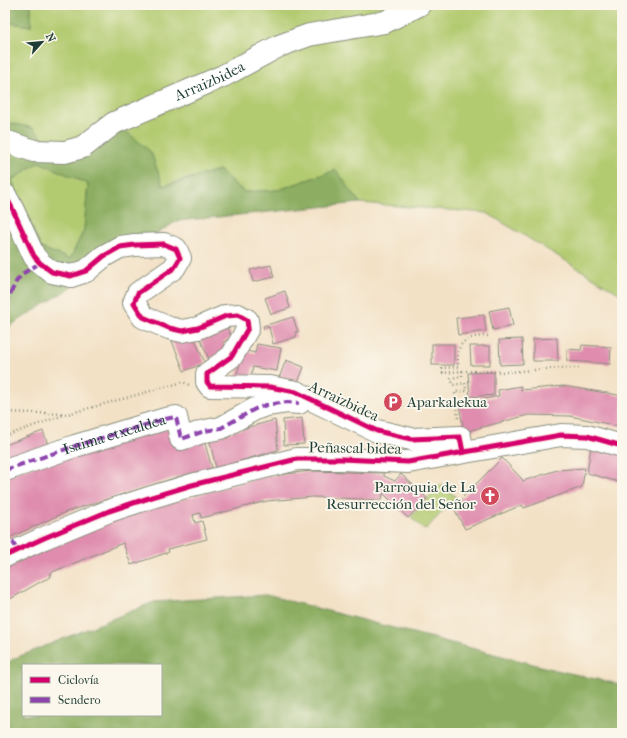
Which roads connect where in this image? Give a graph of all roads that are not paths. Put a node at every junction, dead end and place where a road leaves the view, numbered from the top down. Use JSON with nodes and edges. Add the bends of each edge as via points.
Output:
{"nodes":[{"id":1,"x":419,"y":5,"type":"edge"},
{"id":2,"x":5,"y":141,"type":"edge"},
{"id":3,"x":5,"y":195,"type":"edge"},
{"id":4,"x":299,"y":403,"type":"dead end"},
{"id":5,"x":622,"y":446,"type":"edge"},
{"id":6,"x":463,"y":452,"type":"junction"},
{"id":7,"x":5,"y":470,"type":"edge"},
{"id":8,"x":9,"y":549,"type":"edge"}],
"edges":[{"from":1,"to":2,"type":"street","name":"Arraizbidea","via":[[385,22],[309,35],[279,46],[223,76],[114,123],[77,149],[66,152],[34,151]]},
{"from":3,"to":6,"type":"street","name":"Arraizbidea","via":[[34,256],[52,272],[71,276],[86,271],[120,247],[164,244],[176,250],[180,258],[174,268],[138,293],[134,303],[143,317],[182,331],[198,328],[226,316],[238,315],[247,320],[248,328],[232,356],[207,374],[210,386],[270,387],[296,392],[380,432],[411,439],[460,437]]},
{"from":4,"to":7,"type":"street","name":"Isaima etxealdea","via":[[266,404],[221,428],[181,439],[176,417],[165,419]]},
{"from":5,"to":6,"type":"street","name":"Peñascal bidea","via":[[587,436],[561,435]]},
{"from":6,"to":8,"type":"street","name":"Peñascal bidea","via":[[408,462],[298,459],[152,497]]}]}
